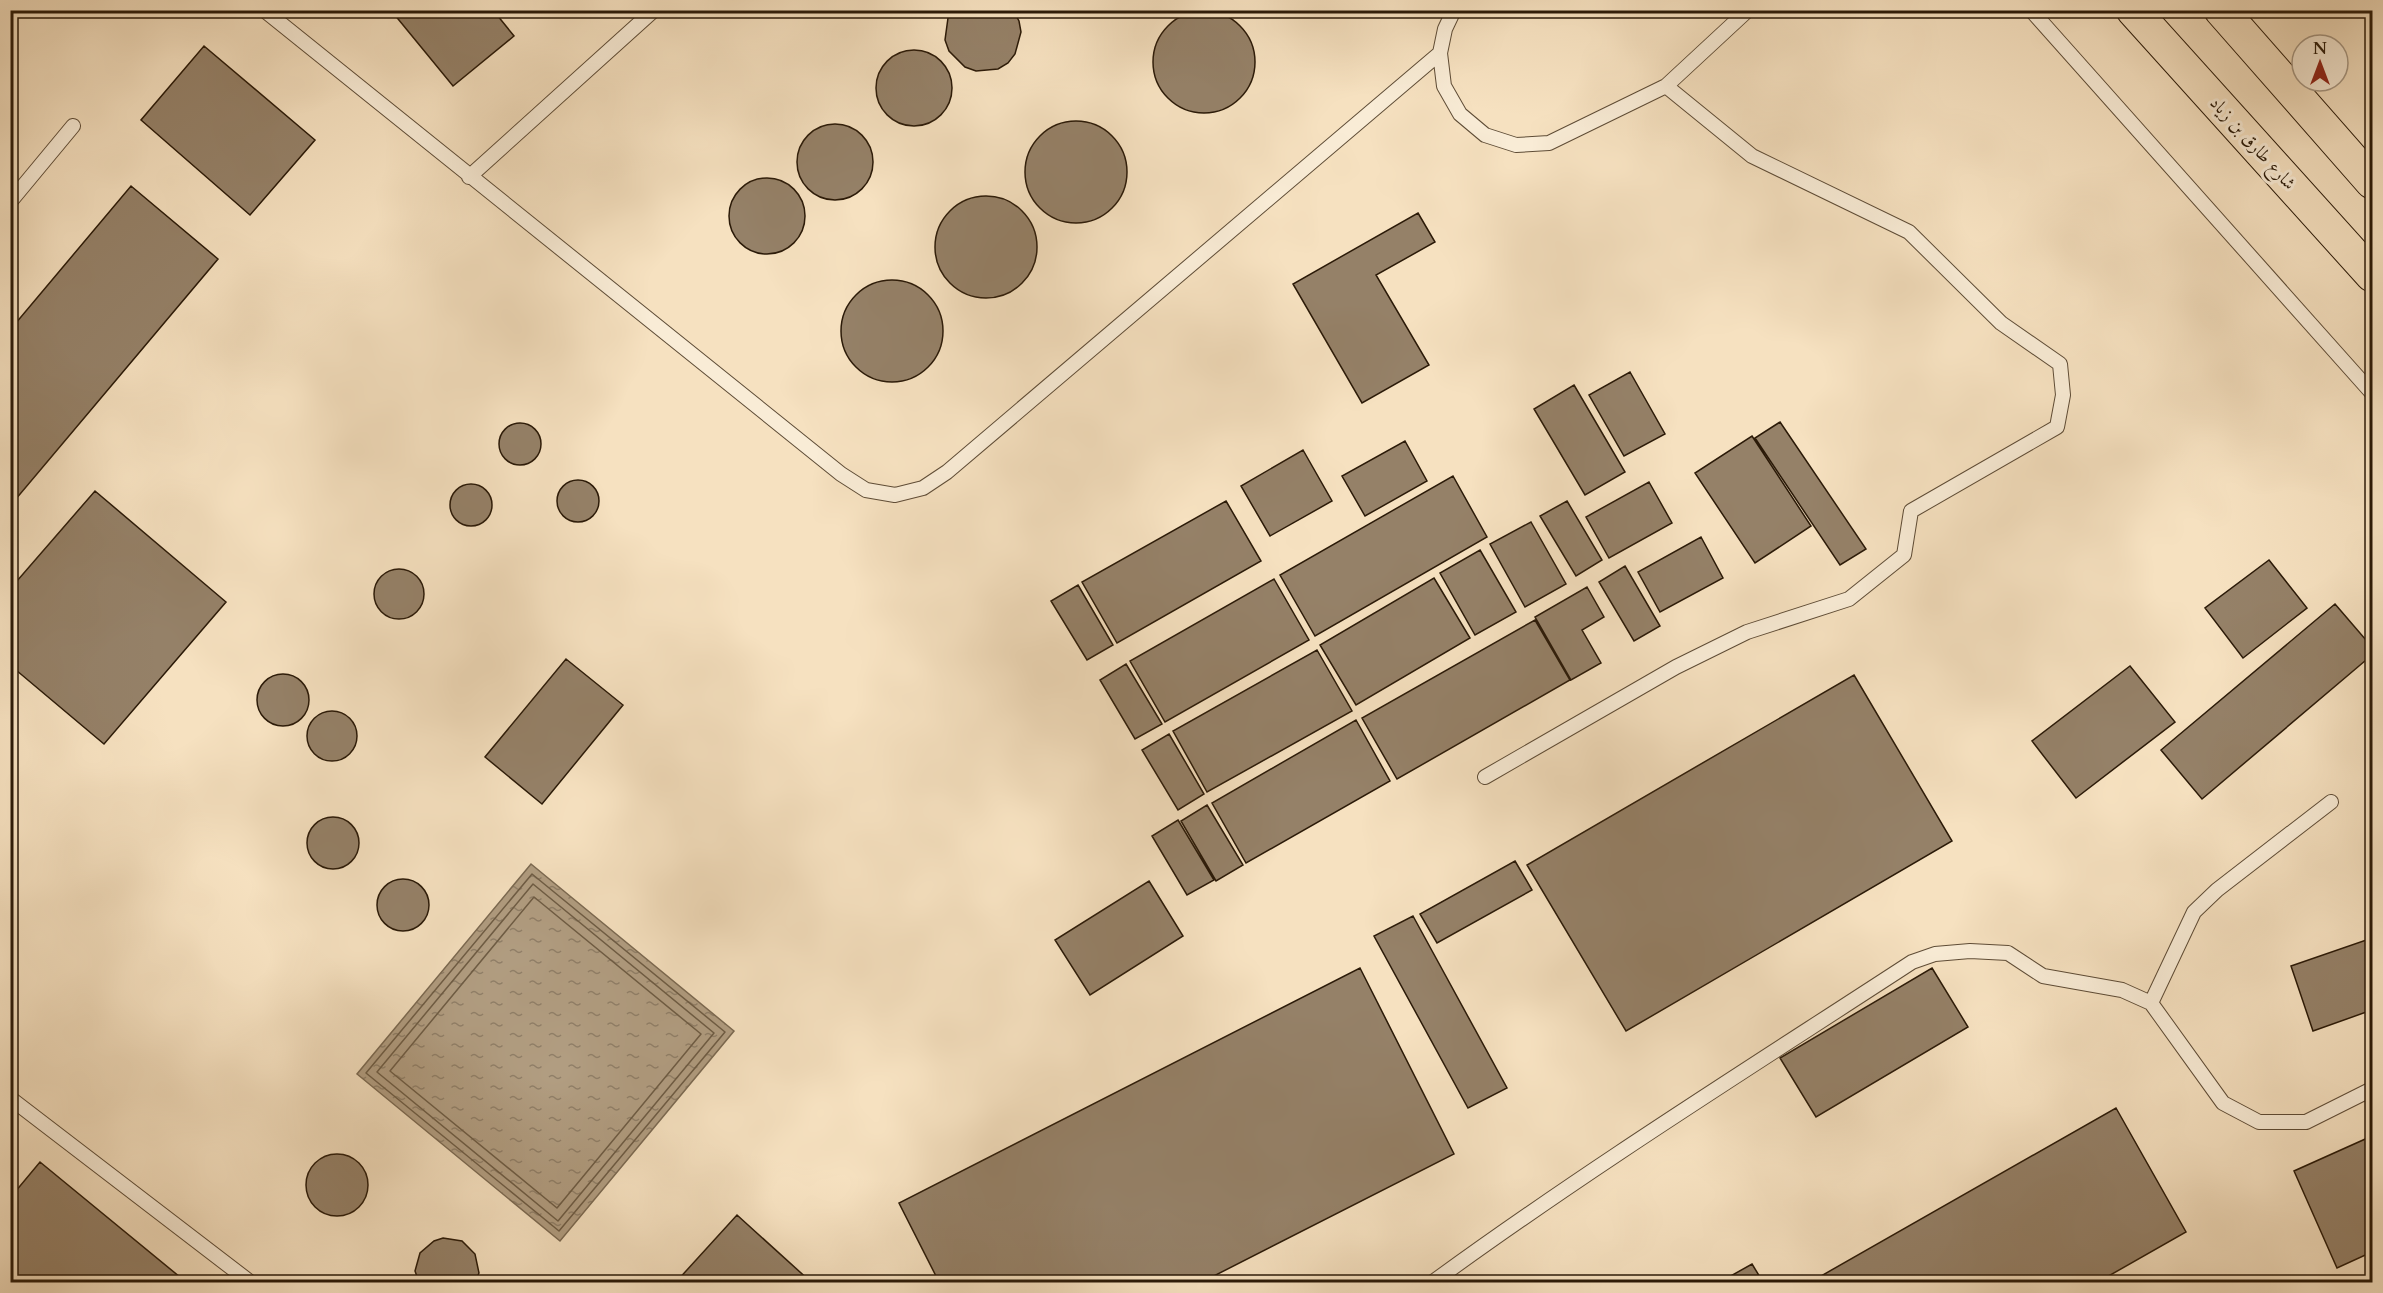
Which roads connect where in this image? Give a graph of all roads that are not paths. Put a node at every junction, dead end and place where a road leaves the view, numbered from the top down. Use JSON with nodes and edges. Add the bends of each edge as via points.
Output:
{"nodes":[{"id":1,"x":264,"y":10,"type":"edge"},
{"id":2,"x":654,"y":10,"type":"edge"},
{"id":3,"x":1454,"y":10,"type":"edge"},
{"id":4,"x":1748,"y":10,"type":"edge"},
{"id":5,"x":2031,"y":10,"type":"edge"},
{"id":6,"x":2133,"y":10,"type":"edge"},
{"id":7,"x":2221,"y":10,"type":"edge"},
{"id":8,"x":1440,"y":53,"type":"junction"},
{"id":9,"x":1666,"y":86,"type":"junction"},
{"id":10,"x":73,"y":126,"type":"dead end"},
{"id":11,"x":469,"y":177,"type":"junction"},
{"id":12,"x":2373,"y":182,"type":"edge"},
{"id":13,"x":10,"y":202,"type":"edge"},
{"id":14,"x":2373,"y":274,"type":"edge"},
{"id":15,"x":2373,"y":393,"type":"edge"},
{"id":16,"x":1485,"y":777,"type":"dead end"},
{"id":17,"x":2331,"y":802,"type":"dead end"},
{"id":18,"x":2151,"y":1003,"type":"junction"},
{"id":19,"x":2373,"y":1089,"type":"edge"},
{"id":20,"x":10,"y":1098,"type":"edge"},
{"id":21,"x":250,"y":1282,"type":"edge"},
{"id":22,"x":1433,"y":1282,"type":"edge"}],
"edges":[{"from":1,"to":11,"type":"lane"},
{"from":2,"to":11,"type":"lane"},
{"from":3,"to":8,"type":"lane","via":[[1444,29]]},
{"from":4,"to":9,"type":"lane"},
{"from":5,"to":15,"type":"lane"},
{"from":6,"to":14,"type":"main road","name":"شارع طارق بن زياد"},
{"from":7,"to":12,"type":"main road"},
{"from":8,"to":9,"type":"lane","via":[[1444,86],[1460,114],[1485,135],[1516,145],[1549,143]]},
{"from":8,"to":11,"type":"lane","via":[[947,472],[923,488],[895,495],[866,490],[842,474]]},
{"from":9,"to":16,"type":"lane","via":[[1752,156],[1909,232],[2001,323],[2060,364],[2063,394],[2057,427],[1911,511],[1904,555],[1849,599],[1746,632],[1676,667]]},
{"from":10,"to":13,"type":"lane"},
{"from":17,"to":18,"type":"lane","via":[[2194,912]]},
{"from":18,"to":19,"type":"lane","via":[[2223,1103],[2259,1122],[2306,1122]]},
{"from":18,"to":22,"type":"lane","via":[[2122,990],[2043,976],[2008,953],[1935,954],[1912,962],[1507,1228]]},
{"from":20,"to":21,"type":"lane"}]}
